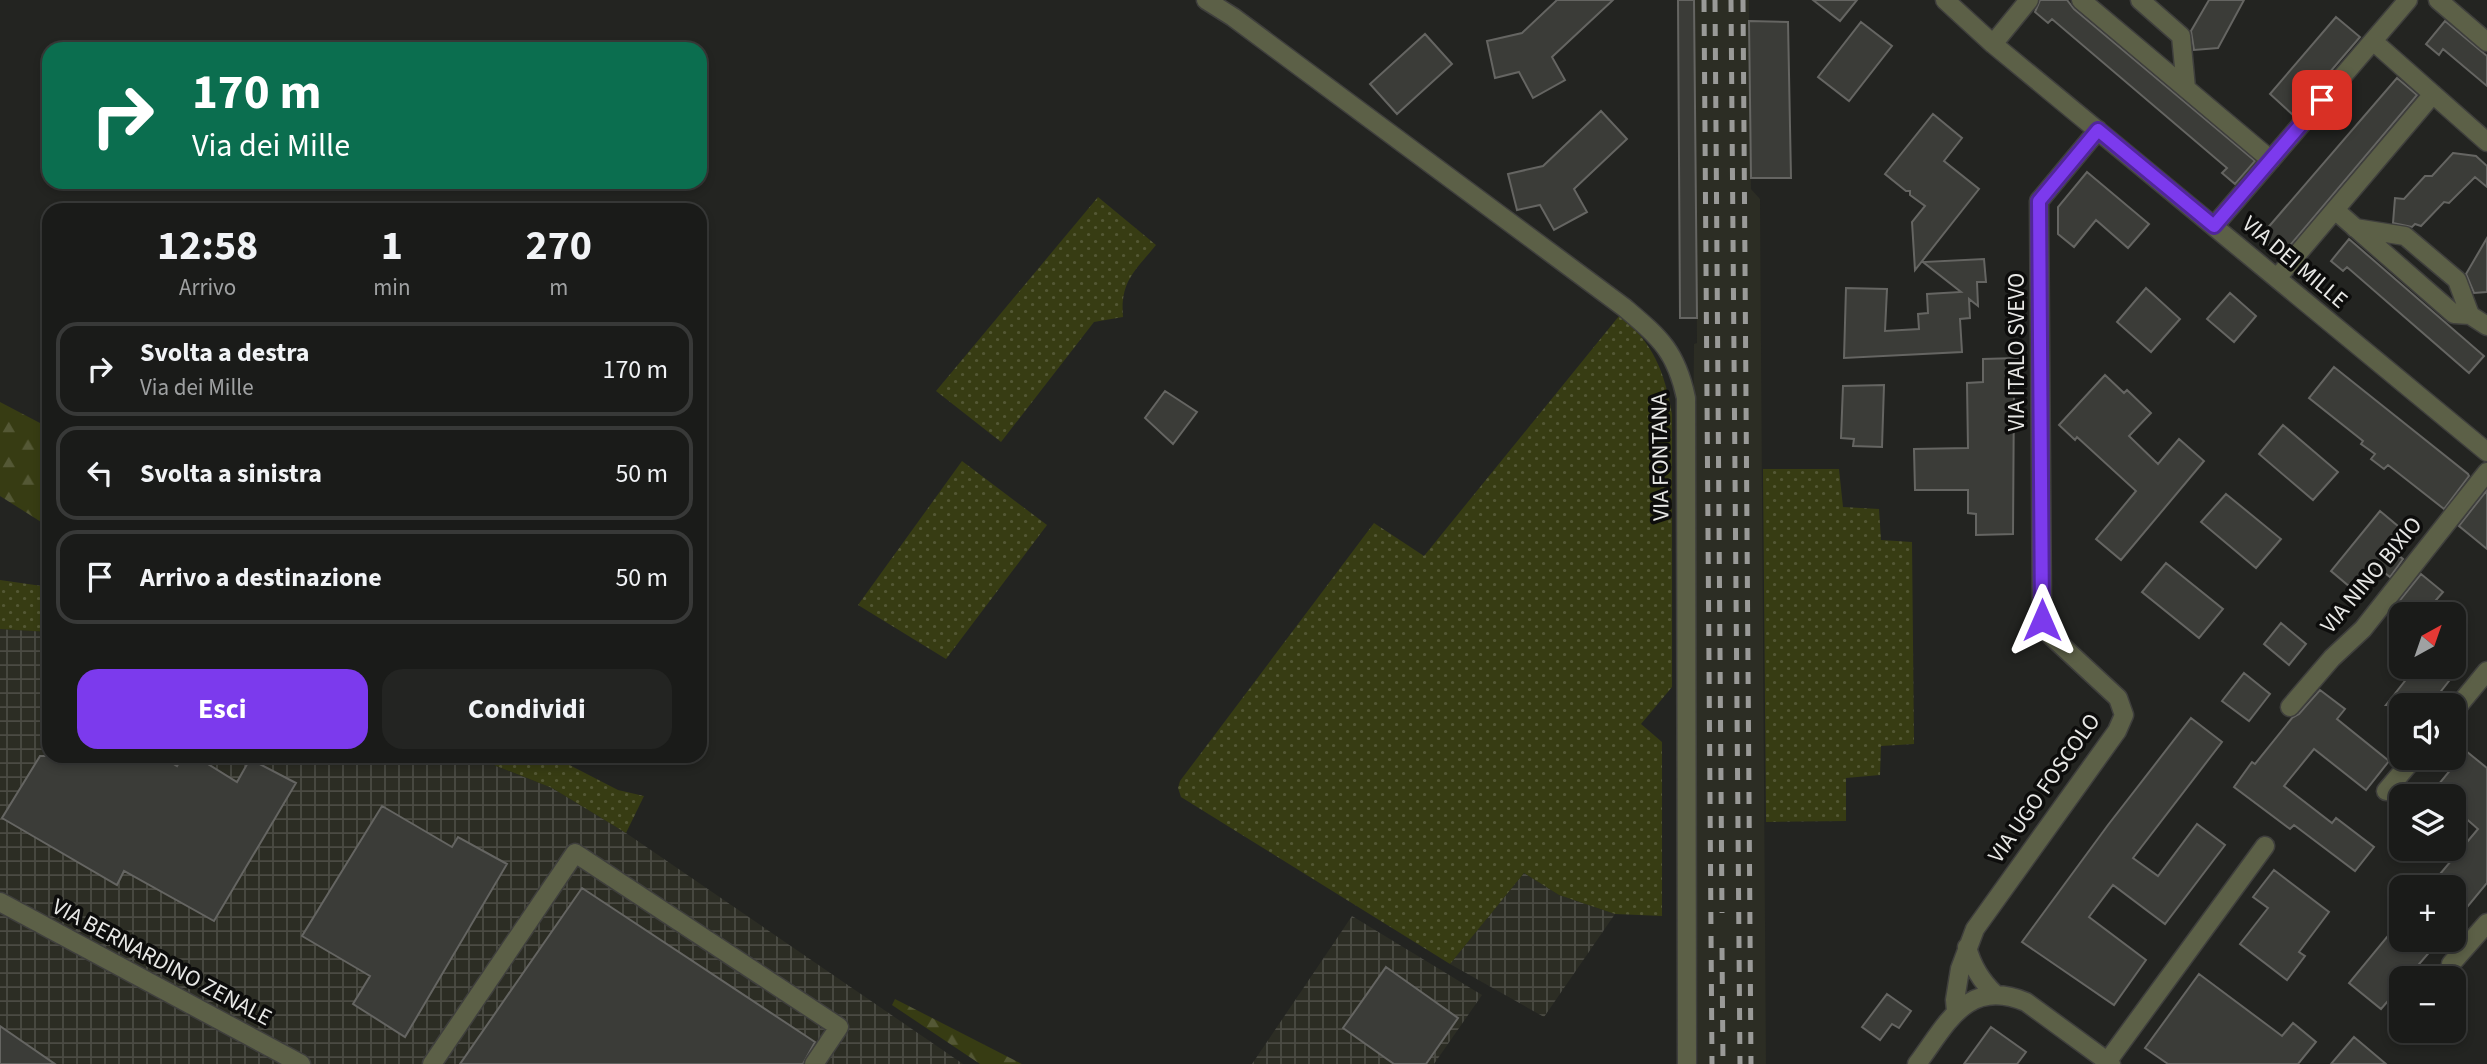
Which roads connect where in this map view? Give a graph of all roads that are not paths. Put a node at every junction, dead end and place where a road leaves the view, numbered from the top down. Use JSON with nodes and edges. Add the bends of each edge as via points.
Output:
{"nodes":[{"id":1,"x":1206,"y":0,"type":"edge"},
{"id":2,"x":2029,"y":0,"type":"edge"},
{"id":3,"x":2081,"y":0,"type":"edge"},
{"id":4,"x":2140,"y":0,"type":"edge"},
{"id":5,"x":2408,"y":0,"type":"edge"},
{"id":6,"x":2438,"y":0,"type":"edge"},
{"id":7,"x":1945,"y":1,"type":"edge"},
{"id":8,"x":2373,"y":41,"type":"junction"},
{"id":9,"x":2487,"y":42,"type":"edge"},
{"id":10,"x":1993,"y":44,"type":"junction"},
{"id":11,"x":2186,"y":88,"type":"junction"},
{"id":12,"x":2433,"y":94,"type":"junction"},
{"id":13,"x":2098,"y":130,"type":"junction"},
{"id":14,"x":2487,"y":142,"type":"edge"},
{"id":15,"x":2271,"y":160,"type":"junction"},
{"id":16,"x":2334,"y":210,"type":"junction"},
{"id":17,"x":2214,"y":226,"type":"junction"},
{"id":18,"x":2355,"y":228,"type":"junction"},
{"id":19,"x":2277,"y":278,"type":"junction"},
{"id":20,"x":2470,"y":315,"type":"junction"},
{"id":21,"x":2487,"y":326,"type":"edge"},
{"id":22,"x":2487,"y":452,"type":"edge"},
{"id":23,"x":2487,"y":472,"type":"edge"},
{"id":24,"x":2042,"y":595,"type":"joint"},
{"id":25,"x":2487,"y":671,"type":"edge"},
{"id":26,"x":2466,"y":696,"type":"edge"},
{"id":27,"x":2290,"y":707,"type":"dead end"},
{"id":28,"x":2404,"y":770,"type":"edge"},
{"id":29,"x":2386,"y":791,"type":"dead end"},
{"id":30,"x":2265,"y":846,"type":"dead end"},
{"id":31,"x":0,"y":902,"type":"edge"},
{"id":32,"x":2487,"y":923,"type":"edge"},
{"id":33,"x":1967,"y":947,"type":"junction"},
{"id":34,"x":2451,"y":964,"type":"dead end"},
{"id":35,"x":1995,"y":995,"type":"junction"},
{"id":36,"x":1956,"y":1011,"type":"junction"},
{"id":37,"x":2109,"y":1063,"type":"edge"},
{"id":38,"x":301,"y":1064,"type":"edge"},
{"id":39,"x":432,"y":1064,"type":"edge"},
{"id":40,"x":814,"y":1064,"type":"edge"},
{"id":41,"x":1687,"y":1064,"type":"edge"},
{"id":42,"x":1917,"y":1064,"type":"edge"}],
"edges":[{"from":1,"to":41,"type":"street","name":"VIA FONTANA","via":[[1625,308],[1668,348],[1680,372],[1686,398]]},
{"from":2,"to":10,"type":"street"},
{"from":3,"to":11,"type":"street"},
{"from":4,"to":11,"type":"street","via":[[2181,36]]},
{"from":5,"to":8,"type":"street"},
{"from":6,"to":9,"type":"street"},
{"from":7,"to":10,"type":"street","name":"VIA DEI MILLE"},
{"from":8,"to":12,"type":"street"},
{"from":8,"to":15,"type":"street"},
{"from":10,"to":13,"type":"street","name":"VIA DEI MILLE"},
{"from":11,"to":15,"type":"street"},
{"from":12,"to":14,"type":"street"},
{"from":12,"to":16,"type":"street"},
{"from":13,"to":17,"type":"street","name":"VIA DEI MILLE"},
{"from":13,"to":24,"type":"street","name":"VIA ITALO SVEVO","via":[[2039,201]]},
{"from":15,"to":17,"type":"street"},
{"from":16,"to":18,"type":"street"},
{"from":16,"to":19,"type":"street"},
{"from":17,"to":19,"type":"street","name":"VIA DEI MILLE"},
{"from":18,"to":20,"type":"street","via":[[2454,314]]},
{"from":18,"to":20,"type":"street","via":[[2404,236],[2456,280]]},
{"from":19,"to":22,"type":"street","name":"VIA DEI MILLE"},
{"from":20,"to":21,"type":"street"},
{"from":23,"to":27,"type":"street","name":"VIA NINO BIXIO","via":[[2363,629]]},
{"from":24,"to":33,"type":"street","name":"VIA UGO FOSCOLO","via":[[2042,620],[2048,633],[2118,698],[2124,715],[1981,919]]},
{"from":25,"to":26,"type":"street"},
{"from":28,"to":29,"type":"street"},
{"from":30,"to":37,"type":"street"},
{"from":31,"to":38,"type":"street","name":"VIA BERNARDINO ZENALE"},
{"from":32,"to":34,"type":"street"},
{"from":33,"to":35,"type":"street"},
{"from":33,"to":36,"type":"street","name":"VIA UGO FOSCOLO"},
{"from":35,"to":36,"type":"street","name":"VIA UGO FOSCOLO","via":[[1969,1000]]},
{"from":35,"to":37,"type":"street","via":[[2026,1002]]},
{"from":36,"to":42,"type":"street","name":"VIA UGO FOSCOLO"},
{"from":39,"to":40,"type":"street","via":[[575,853],[839,1027]]}]}
